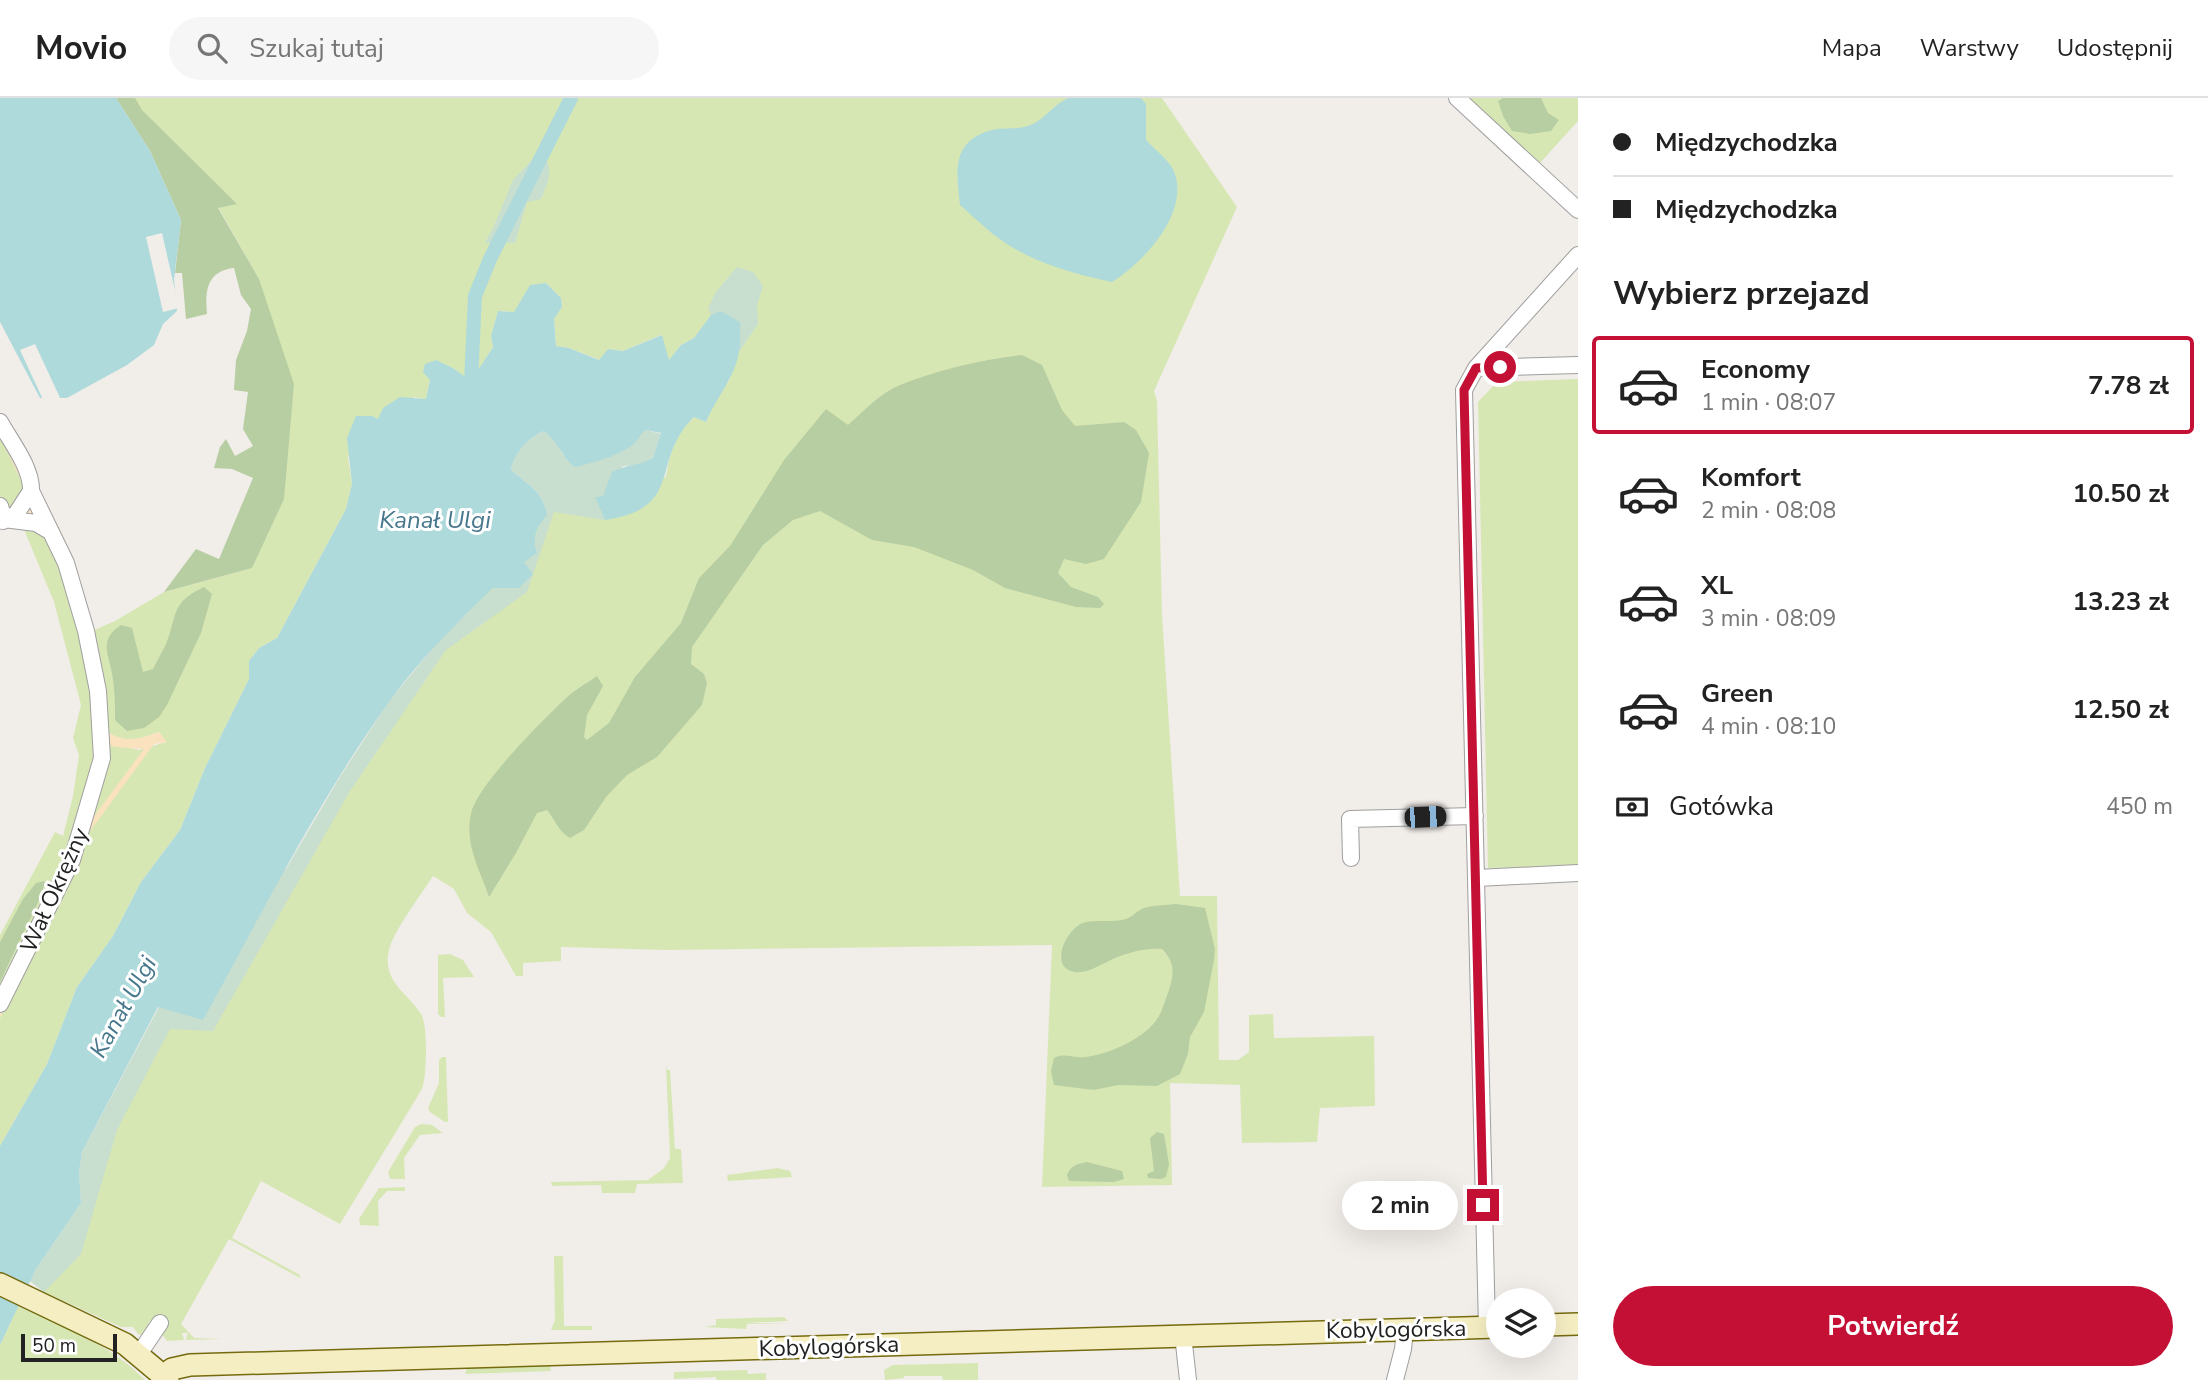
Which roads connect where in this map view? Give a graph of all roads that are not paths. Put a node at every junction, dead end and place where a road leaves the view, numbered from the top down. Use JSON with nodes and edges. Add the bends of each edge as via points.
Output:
{"nodes":[{"id":1,"x":1457,"y":98,"type":"edge"},
{"id":2,"x":1578,"y":210,"type":"edge"},
{"id":3,"x":1578,"y":255,"type":"edge"},
{"id":4,"x":1578,"y":365,"type":"edge"},
{"id":5,"x":1476,"y":368,"type":"junction"},
{"id":6,"x":0,"y":422,"type":"edge"},
{"id":7,"x":31,"y":491,"type":"junction"},
{"id":8,"x":1,"y":517,"type":"edge"},
{"id":9,"x":51,"y":532,"type":"junction"},
{"id":10,"x":1475,"y":816,"type":"junction"},
{"id":11,"x":1351,"y":858,"type":"dead end"},
{"id":12,"x":1578,"y":873,"type":"edge"},
{"id":13,"x":1477,"y":877,"type":"junction"},
{"id":14,"x":0,"y":1004,"type":"edge"},
{"id":15,"x":0,"y":1284,"type":"edge"},
{"id":16,"x":1491,"y":1288,"type":"edge"},
{"id":17,"x":160,"y":1323,"type":"dead end"},
{"id":18,"x":1578,"y":1324,"type":"edge"},
{"id":19,"x":1556,"y":1325,"type":"edge"},
{"id":20,"x":1486,"y":1327,"type":"edge"},
{"id":21,"x":1405,"y":1329,"type":"junction"},
{"id":22,"x":1183,"y":1335,"type":"junction"},
{"id":23,"x":132,"y":1349,"type":"junction"},
{"id":24,"x":260,"y":1371,"type":"edge"},
{"id":25,"x":166,"y":1379,"type":"edge"},
{"id":26,"x":1188,"y":1380,"type":"edge"},
{"id":27,"x":1395,"y":1380,"type":"edge"}],
"edges":[{"from":1,"to":2,"type":"street"},
{"from":3,"to":5,"type":"street"},
{"from":4,"to":5,"type":"street"},
{"from":5,"to":10,"type":"street","via":[[1464,390]]},
{"from":6,"to":7,"type":"street","name":"Wał Okrężny","via":[[28,472]]},
{"from":7,"to":8,"type":"street","via":[[16,514]]},
{"from":7,"to":9,"type":"street","name":"Wał Okrężny"},
{"from":8,"to":9,"type":"street","via":[[36,523]]},
{"from":9,"to":14,"type":"street","name":"Wał Okrężny","via":[[66,563],[86,631],[98,691],[102,758],[72,860]]},
{"from":10,"to":11,"type":"street","via":[[1350,819]]},
{"from":10,"to":13,"type":"street"},
{"from":12,"to":13,"type":"street"},
{"from":13,"to":16,"type":"street"},
{"from":15,"to":23,"type":"street"},
{"from":17,"to":23,"type":"street"},
{"from":18,"to":19,"type":"street"},
{"from":20,"to":21,"type":"street","name":"Kobylogórska"},
{"from":21,"to":22,"type":"street","name":"Kobylogórska"},
{"from":21,"to":27,"type":"street"},
{"from":22,"to":24,"type":"street","name":"Kobylogórska"},
{"from":22,"to":26,"type":"street"},
{"from":23,"to":25,"type":"street"},
{"from":24,"to":25,"type":"street","name":"Kobylogórska","via":[[185,1365],[172,1369]]}]}
